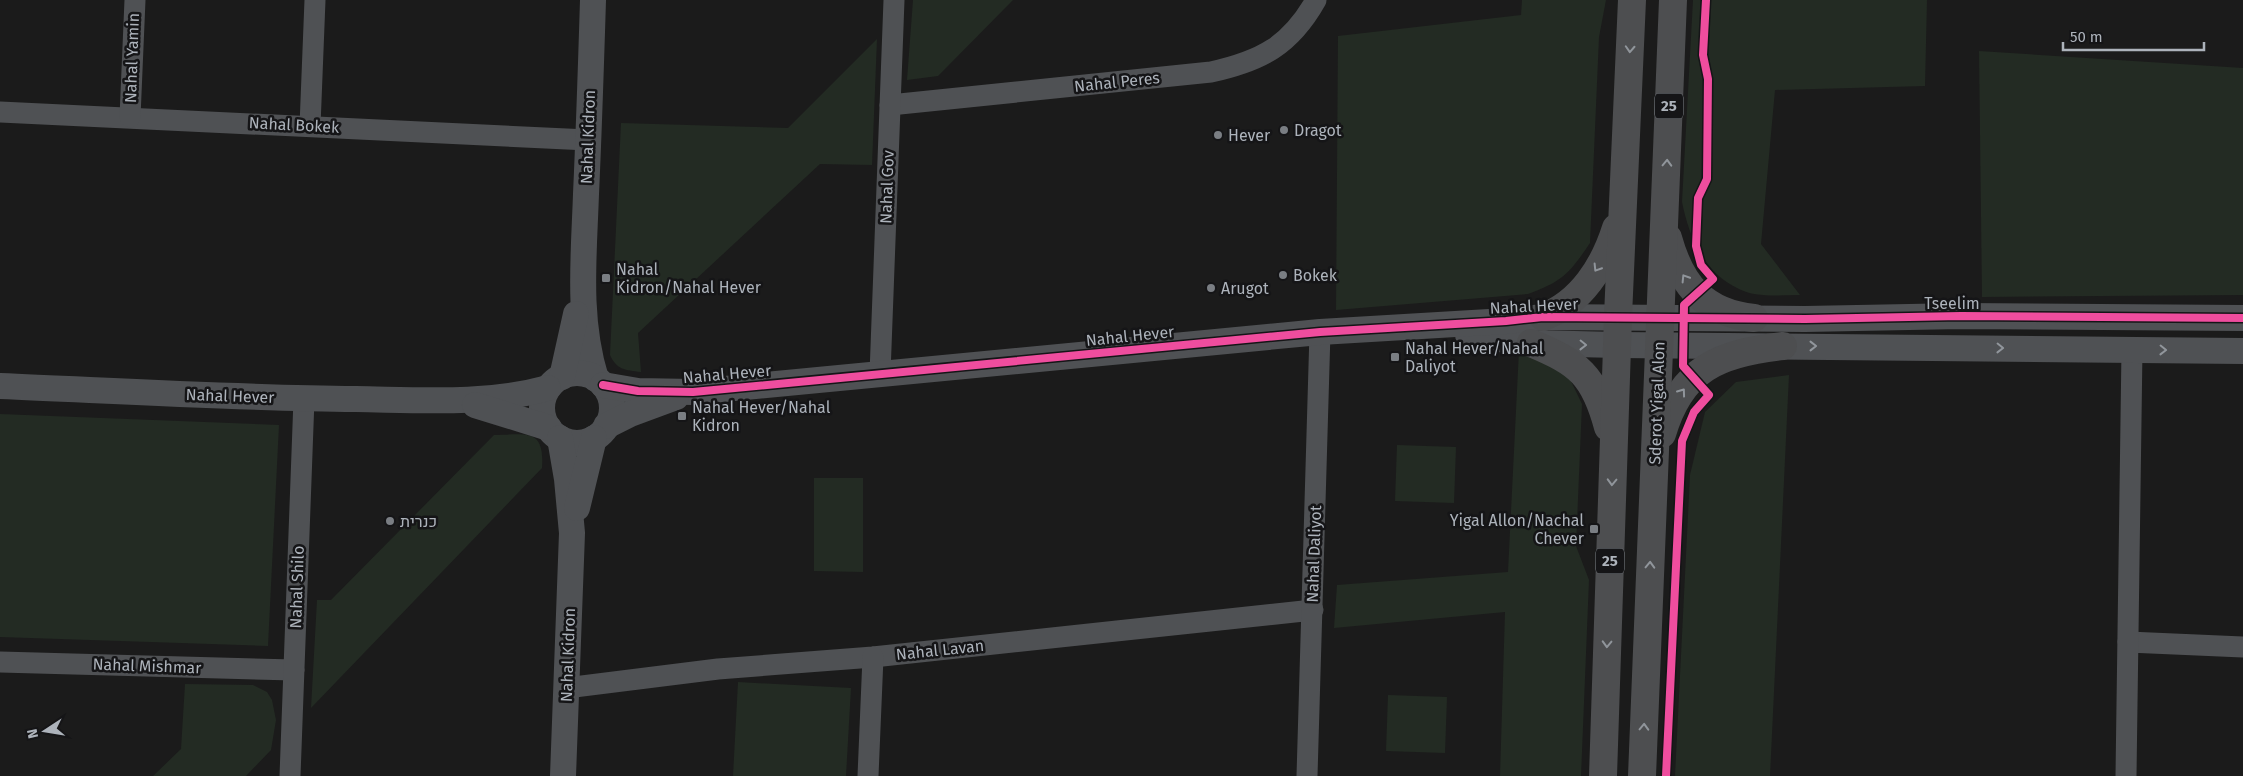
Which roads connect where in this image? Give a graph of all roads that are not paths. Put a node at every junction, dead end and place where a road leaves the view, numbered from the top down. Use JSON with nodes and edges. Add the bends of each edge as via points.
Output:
{"nodes":[{"id":1,"x":135,"y":0,"type":"edge"},
{"id":2,"x":315,"y":0,"type":"edge"},
{"id":3,"x":594,"y":0,"type":"edge"},
{"id":4,"x":894,"y":0,"type":"edge"},
{"id":5,"x":1316,"y":0,"type":"edge"},
{"id":6,"x":1632,"y":0,"type":"edge"},
{"id":7,"x":1673,"y":0,"type":"edge"},
{"id":8,"x":890,"y":105,"type":"junction"},
{"id":9,"x":0,"y":112,"type":"edge"},
{"id":10,"x":130,"y":117,"type":"junction"},
{"id":11,"x":310,"y":126,"type":"junction"},
{"id":12,"x":588,"y":140,"type":"junction"},
{"id":13,"x":1622,"y":207,"type":"junction"},
{"id":14,"x":1665,"y":212,"type":"junction"},
{"id":15,"x":583,"y":274,"type":"junction"},
{"id":16,"x":1618,"y":316,"type":"junction"},
{"id":17,"x":1542,"y":317,"type":"junction"},
{"id":18,"x":1660,"y":317,"type":"junction"},
{"id":19,"x":1754,"y":318,"type":"junction"},
{"id":20,"x":2243,"y":318,"type":"edge"},
{"id":21,"x":1413,"y":327,"type":"junction"},
{"id":22,"x":1320,"y":332,"type":"junction"},
{"id":23,"x":1531,"y":343,"type":"junction"},
{"id":24,"x":1618,"y":345,"type":"junction"},
{"id":25,"x":1659,"y":346,"type":"junction"},
{"id":26,"x":1783,"y":346,"type":"junction"},
{"id":27,"x":2132,"y":350,"type":"junction"},
{"id":28,"x":2243,"y":351,"type":"edge"},
{"id":29,"x":880,"y":374,"type":"junction"},
{"id":30,"x":555,"y":382,"type":"junction"},
{"id":31,"x":599,"y":382,"type":"junction"},
{"id":32,"x":0,"y":386,"type":"edge"},
{"id":33,"x":693,"y":392,"type":"junction"},
{"id":34,"x":304,"y":399,"type":"junction"},
{"id":35,"x":460,"y":400,"type":"junction"},
{"id":36,"x":600,"y":432,"type":"junction"},
{"id":37,"x":555,"y":433,"type":"junction"},
{"id":38,"x":1613,"y":454,"type":"junction"},
{"id":39,"x":1654,"y":470,"type":"junction"},
{"id":40,"x":572,"y":533,"type":"junction"},
{"id":41,"x":1313,"y":610,"type":"junction"},
{"id":42,"x":2128,"y":642,"type":"junction"},
{"id":43,"x":2243,"y":647,"type":"edge"},
{"id":44,"x":873,"y":657,"type":"junction"},
{"id":45,"x":0,"y":662,"type":"edge"},
{"id":46,"x":294,"y":670,"type":"junction"},
{"id":47,"x":566,"y":688,"type":"junction"},
{"id":48,"x":290,"y":776,"type":"edge"},
{"id":49,"x":563,"y":776,"type":"edge"},
{"id":50,"x":868,"y":776,"type":"edge"},
{"id":51,"x":1307,"y":776,"type":"edge"},
{"id":52,"x":1603,"y":776,"type":"edge"},
{"id":53,"x":1642,"y":776,"type":"edge"},
{"id":54,"x":2126,"y":776,"type":"edge"}],
"edges":[{"from":1,"to":10,"type":"street","name":"Nahal Yamin"},
{"from":2,"to":11,"type":"street"},
{"from":3,"to":12,"type":"street","name":"Nahal Kidron"},
{"from":4,"to":8,"type":"street","name":"Nahal Gov"},
{"from":5,"to":8,"type":"street","name":"Nahal Peres","via":[[1286,38],[1266,54],[1241,65],[1211,72]]},
{"from":6,"to":13,"type":"highway","number":"25","one_way":true},
{"from":14,"to":7,"type":"highway","name":"Sderot Yigal Alon","number":"25","one_way":true},
{"from":8,"to":29,"type":"street","name":"Nahal Gov"},
{"from":9,"to":10,"type":"street","name":"Nahal Bokek"},
{"from":10,"to":11,"type":"street","name":"Nahal Bokek"},
{"from":11,"to":12,"type":"street","name":"Nahal Bokek"},
{"from":12,"to":15,"type":"street","name":"Nahal Kidron"},
{"from":13,"to":16,"type":"highway","number":"25"},
{"from":13,"to":17,"type":"highway","one_way":true,"via":[[1606,254],[1589,282],[1567,306]]},
{"from":14,"to":18,"type":"highway","name":"Sderot Yigal Alon","number":"25"},
{"from":19,"to":14,"type":"highway","one_way":true,"via":[[1723,312],[1710,305],[1686,283],[1672,253]]},
{"from":15,"to":30,"type":"street","name":"Nahal Kidron"},
{"from":15,"to":31,"type":"street","name":"Nahal Kidron","via":[[589,358]]},
{"from":16,"to":17,"type":"street","name":"Nahal Hever"},
{"from":16,"to":18,"type":"street","name":"Nahal Hever"},
{"from":16,"to":24,"type":"highway","number":"25"},
{"from":17,"to":21,"type":"street","name":"Nahal Hever"},
{"from":18,"to":19,"type":"street","name":"Tseelim"},
{"from":18,"to":25,"type":"highway","name":"Sderot Yigal Alon","number":"25"},
{"from":19,"to":20,"type":"street","name":"Tseelim"},
{"from":21,"to":22,"type":"street","name":"Nahal Hever"},
{"from":21,"to":23,"type":"street","name":"Nahal Hever"},
{"from":22,"to":29,"type":"street","name":"Nahal Hever"},
{"from":22,"to":41,"type":"street","name":"Nahal Daliyot"},
{"from":23,"to":24,"type":"street","name":"Nahal Hever","one_way":true},
{"from":23,"to":38,"type":"highway","via":[[1575,365],[1586,376],[1600,400]]},
{"from":24,"to":25,"type":"street"},
{"from":24,"to":38,"type":"highway","number":"25"},
{"from":25,"to":26,"type":"street"},
{"from":25,"to":39,"type":"highway","name":"Sderot Yigal Alon","number":"25"},
{"from":26,"to":27,"type":"street","one_way":true},
{"from":39,"to":26,"type":"highway","one_way":true,"via":[[1671,408],[1693,378],[1714,362],[1727,357]]},
{"from":27,"to":28,"type":"street","one_way":true},
{"from":27,"to":42,"type":"street"},
{"from":29,"to":33,"type":"street","name":"Nahal Hever"},
{"from":30,"to":31,"type":"street","via":[[579,373]]},
{"from":30,"to":35,"type":"street","name":"Nahal Hever","via":[[499,399]]},
{"from":30,"to":37,"type":"street","via":[[542,404],[544,421]]},
{"from":31,"to":33,"type":"street","name":"Nahal Hever","via":[[638,391]]},
{"from":31,"to":36,"type":"street","via":[[611,400],[610,418]]},
{"from":32,"to":34,"type":"street","name":"Nahal Hever"},
{"from":33,"to":36,"type":"street","name":"Nahal Hever","via":[[657,403]]},
{"from":34,"to":35,"type":"street","name":"Nahal Hever"},
{"from":34,"to":46,"type":"street","name":"Nahal Shilo"},
{"from":35,"to":37,"type":"street","name":"Nahal Hever"},
{"from":36,"to":37,"type":"street","via":[[576,443]]},
{"from":36,"to":40,"type":"street","name":"Nahal Kidron"},
{"from":37,"to":40,"type":"street","name":"Nahal Kidron","via":[[568,479]]},
{"from":38,"to":52,"type":"highway","number":"25","one_way":true},
{"from":53,"to":39,"type":"highway","name":"Sderot Yigal Alon","number":"25","one_way":true},
{"from":40,"to":47,"type":"street","name":"Nahal Kidron"},
{"from":41,"to":44,"type":"street","name":"Nahal Lavan"},
{"from":41,"to":51,"type":"street","name":"Nahal Daliyot"},
{"from":42,"to":43,"type":"street"},
{"from":42,"to":54,"type":"street"},
{"from":44,"to":47,"type":"street","name":"Nahal Lavan","via":[[718,669]]},
{"from":44,"to":50,"type":"street"},
{"from":45,"to":46,"type":"street","name":"Nahal Mishmar"},
{"from":46,"to":48,"type":"street","name":"Nahal Shilo"},
{"from":47,"to":49,"type":"street","name":"Nahal Kidron"}]}
